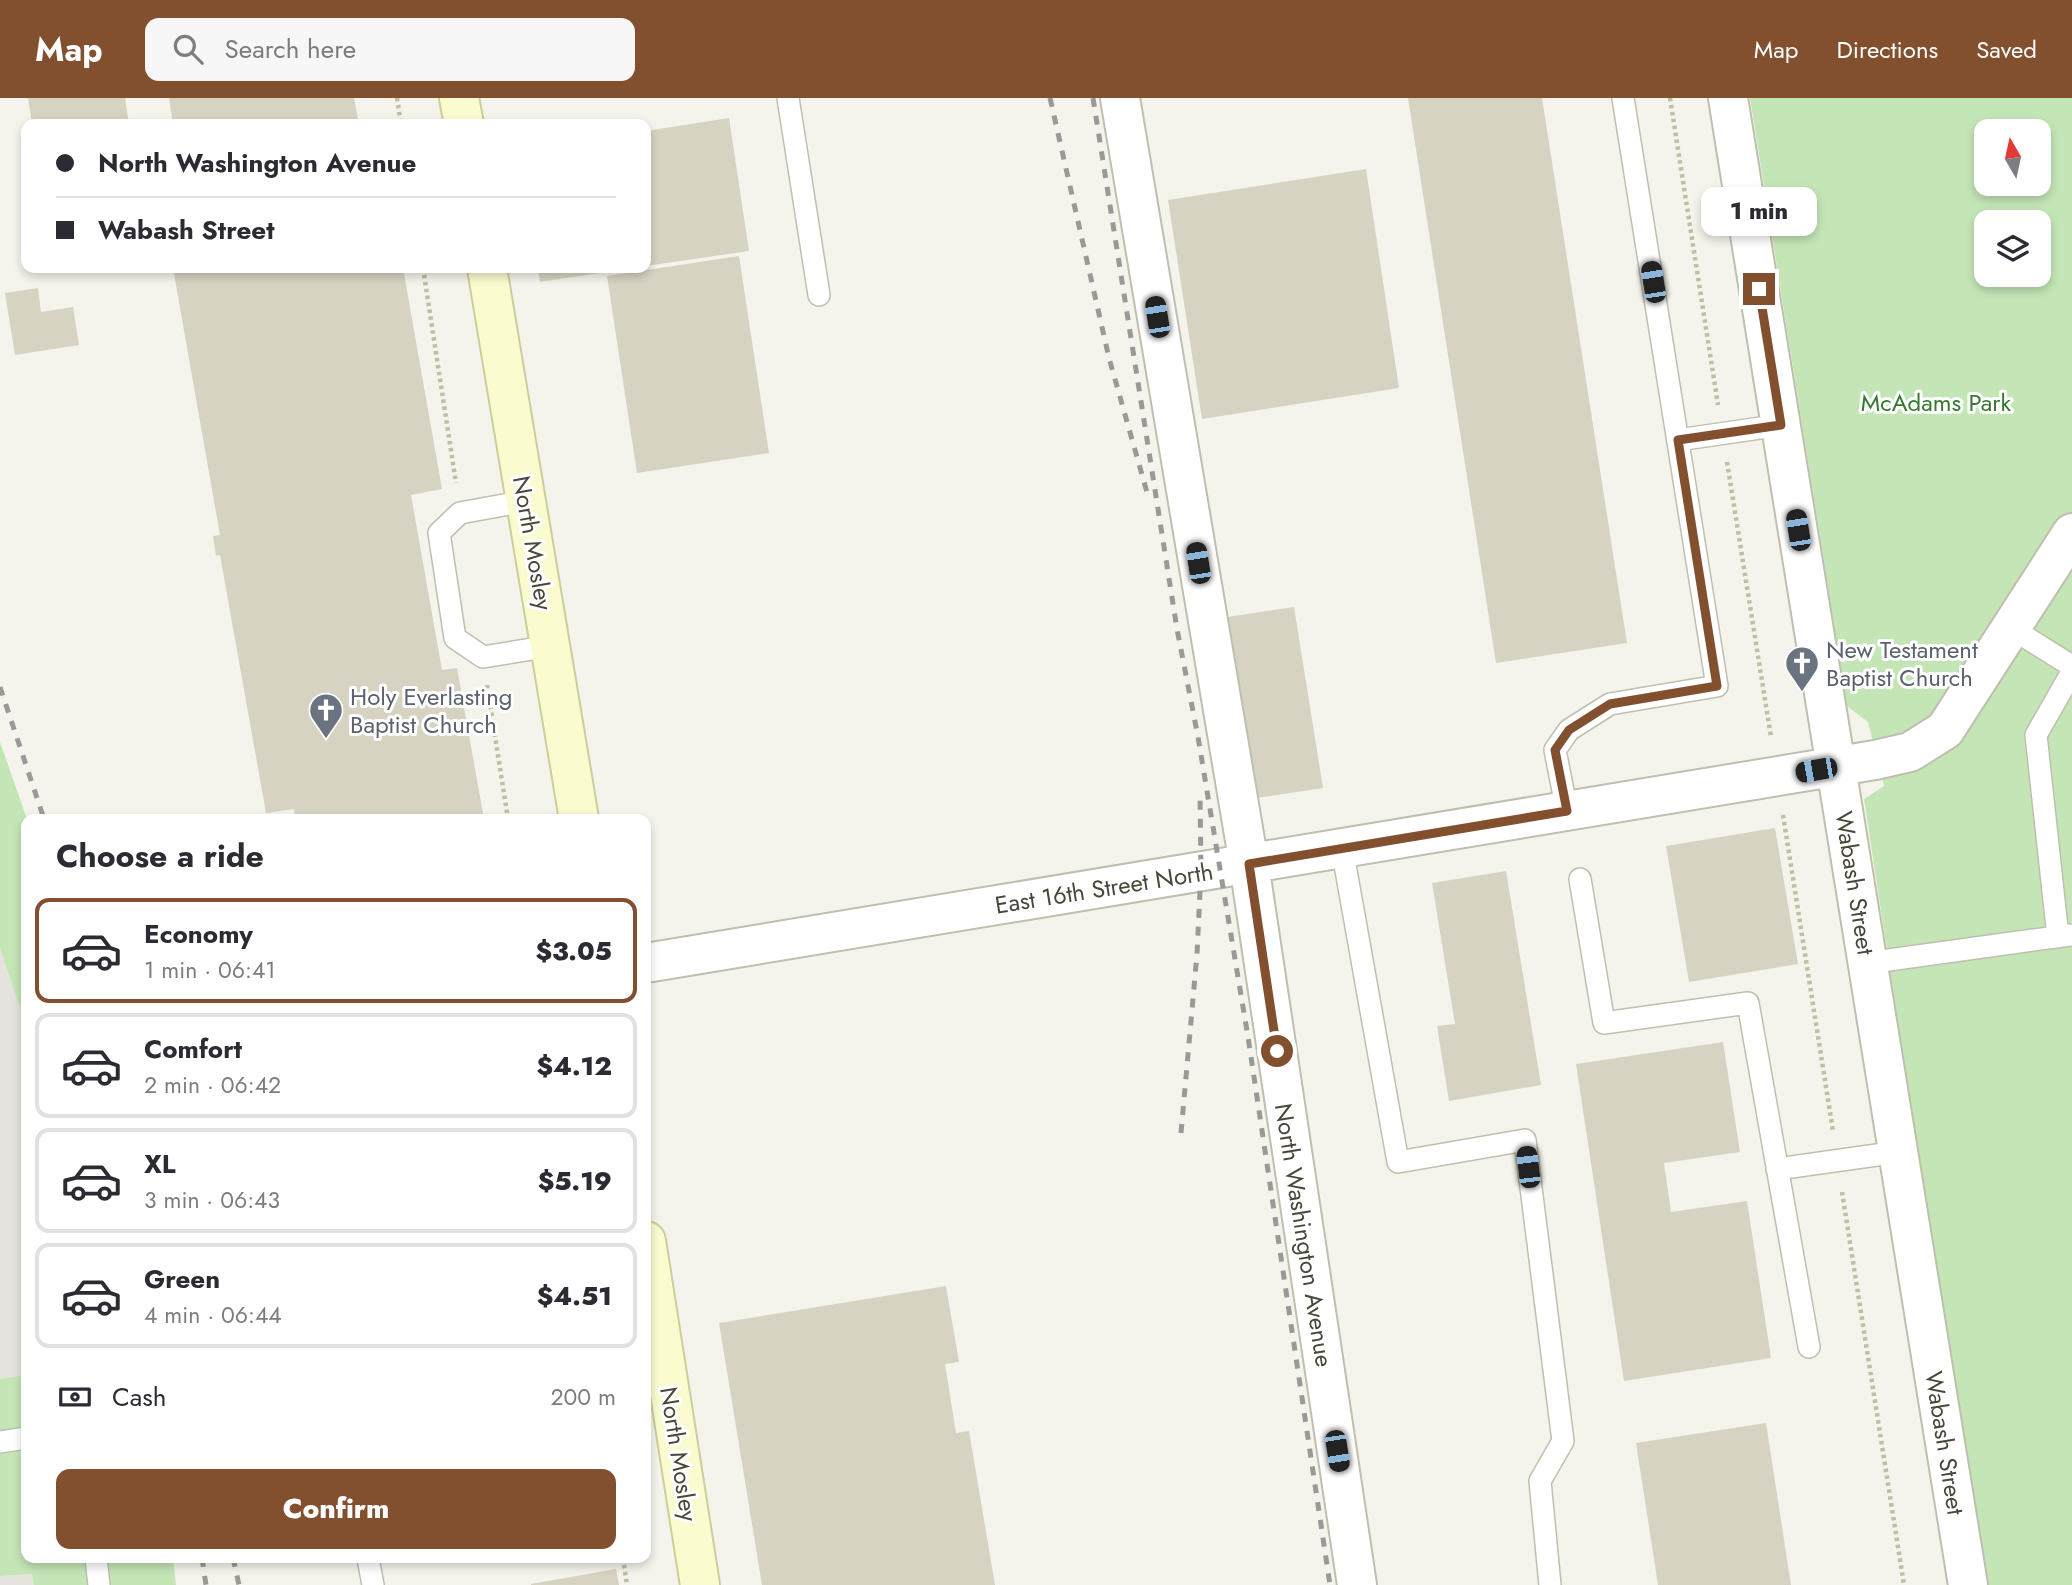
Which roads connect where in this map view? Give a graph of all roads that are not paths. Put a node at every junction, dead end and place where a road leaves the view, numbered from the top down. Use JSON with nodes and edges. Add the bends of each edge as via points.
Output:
{"nodes":[{"id":1,"x":459,"y":98,"type":"edge"},
{"id":2,"x":788,"y":98,"type":"edge"},
{"id":3,"x":1120,"y":98,"type":"edge"},
{"id":4,"x":1623,"y":98,"type":"edge"},
{"id":5,"x":1728,"y":98,"type":"edge"},
{"id":6,"x":463,"y":119,"type":"edge"},
{"id":7,"x":488,"y":273,"type":"edge"},
{"id":8,"x":819,"y":295,"type":"dead end"},
{"id":9,"x":1781,"y":425,"type":"junction"},
{"id":10,"x":1678,"y":440,"type":"junction"},
{"id":11,"x":526,"y":501,"type":"junction"},
{"id":12,"x":2072,"y":533,"type":"edge"},
{"id":13,"x":2011,"y":628,"type":"junction"},
{"id":14,"x":550,"y":646,"type":"junction"},
{"id":15,"x":2072,"y":666,"type":"edge"},
{"id":16,"x":2072,"y":672,"type":"edge"},
{"id":17,"x":1836,"y":766,"type":"junction"},
{"id":18,"x":1567,"y":811,"type":"junction"},
{"id":19,"x":578,"y":814,"type":"edge"},
{"id":20,"x":1342,"y":848,"type":"junction"},
{"id":21,"x":1249,"y":864,"type":"junction"},
{"id":22,"x":1580,"y":879,"type":"dead end"},
{"id":23,"x":2065,"y":936,"type":"edge"},
{"id":24,"x":651,"y":961,"type":"edge"},
{"id":25,"x":1867,"y":963,"type":"junction"},
{"id":26,"x":1898,"y":1152,"type":"junction"},
{"id":27,"x":1777,"y":1170,"type":"junction"},
{"id":28,"x":651,"y":1273,"type":"edge"},
{"id":29,"x":1809,"y":1347,"type":"dead end"},
{"id":30,"x":21,"y":1439,"type":"edge"},
{"id":31,"x":0,"y":1442,"type":"edge"},
{"id":32,"x":97,"y":1563,"type":"edge"},
{"id":33,"x":369,"y":1563,"type":"edge"},
{"id":34,"x":99,"y":1585,"type":"edge"},
{"id":35,"x":373,"y":1585,"type":"edge"},
{"id":36,"x":700,"y":1585,"type":"edge"},
{"id":37,"x":1357,"y":1585,"type":"edge"},
{"id":38,"x":1550,"y":1585,"type":"edge"},
{"id":39,"x":1968,"y":1585,"type":"edge"}],
"edges":[{"from":1,"to":6,"type":"street"},
{"from":2,"to":8,"type":"lane"},
{"from":3,"to":21,"type":"street","name":"North Washington Avenue"},
{"from":4,"to":10,"type":"lane"},
{"from":5,"to":9,"type":"street","name":"Wabash Street"},
{"from":7,"to":11,"type":"street","name":"North Mosley"},
{"from":9,"to":10,"type":"lane"},
{"from":9,"to":17,"type":"street","name":"Wabash Street"},
{"from":10,"to":18,"type":"lane","via":[[1717,686],[1610,704],[1569,730],[1555,750]]},
{"from":11,"to":14,"type":"street","name":"North Mosley"},
{"from":11,"to":14,"type":"lane","via":[[460,513],[439,533],[455,638],[483,657]]},
{"from":12,"to":13,"type":"street","name":"East 16th Street North"},
{"from":13,"to":15,"type":"lane"},
{"from":13,"to":17,"type":"street","name":"East 16th Street North","via":[[1945,730],[1910,752]]},
{"from":14,"to":19,"type":"street","name":"North Mosley"},
{"from":16,"to":23,"type":"lane","via":[[2036,735]]},
{"from":17,"to":18,"type":"street","name":"East 16th Street North"},
{"from":17,"to":25,"type":"street","name":"Wabash Street"},
{"from":18,"to":20,"type":"street","name":"East 16th Street North"},
{"from":20,"to":21,"type":"street","name":"East 16th Street North"},
{"from":20,"to":38,"type":"lane","via":[[1398,1162],[1525,1140],[1563,1441],[1540,1481]]},
{"from":21,"to":24,"type":"street","name":"East 16th Street North"},
{"from":21,"to":37,"type":"street","name":"North Washington Avenue"},
{"from":22,"to":27,"type":"lane","via":[[1604,1023],[1748,1003]]},
{"from":23,"to":25,"type":"lane"},
{"from":25,"to":26,"type":"street","name":"Wabash Street"},
{"from":26,"to":27,"type":"lane"},
{"from":26,"to":39,"type":"street","name":"Wabash Street"},
{"from":27,"to":29,"type":"lane"},
{"from":28,"to":36,"type":"street","name":"North Mosley"},
{"from":30,"to":31,"type":"lane"},
{"from":32,"to":34,"type":"lane"},
{"from":33,"to":35,"type":"lane"}]}
